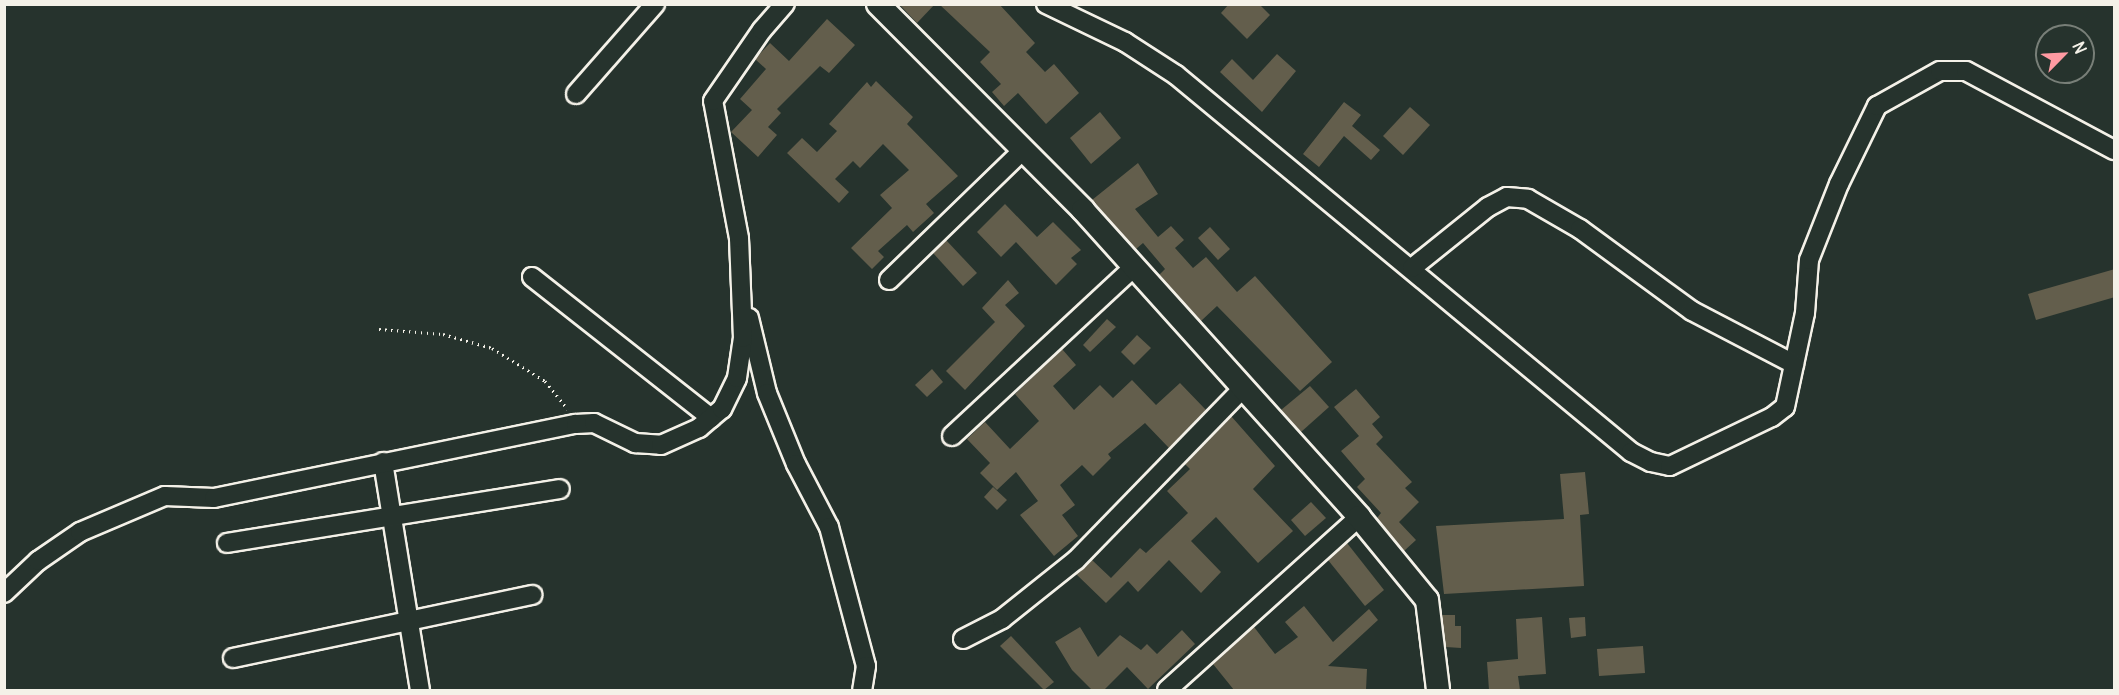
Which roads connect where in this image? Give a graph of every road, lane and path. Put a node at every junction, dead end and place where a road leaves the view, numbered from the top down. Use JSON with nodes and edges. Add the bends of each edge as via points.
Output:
{"nodes":[{"id":1,"x":655,"y":4,"type":"edge"},
{"id":2,"x":786,"y":4,"type":"edge"},
{"id":3,"x":878,"y":4,"type":"edge"},
{"id":4,"x":1046,"y":4,"type":"edge"},
{"id":5,"x":576,"y":94,"type":"dead end"},
{"id":6,"x":1023,"y":150,"type":"junction"},
{"id":7,"x":2115,"y":150,"type":"edge"},
{"id":8,"x":1134,"y":267,"type":"junction"},
{"id":9,"x":1412,"y":268,"type":"junction"},
{"id":10,"x":532,"y":277,"type":"dead end"},
{"id":11,"x":889,"y":280,"type":"dead end"},
{"id":12,"x":743,"y":290,"type":"junction"},
{"id":13,"x":379,"y":329,"type":"dead end"},
{"id":14,"x":1794,"y":364,"type":"junction"},
{"id":15,"x":1243,"y":388,"type":"junction"},
{"id":16,"x":711,"y":418,"type":"junction"},
{"id":17,"x":576,"y":423,"type":"junction"},
{"id":18,"x":952,"y":436,"type":"dead end"},
{"id":19,"x":383,"y":462,"type":"junction"},
{"id":20,"x":560,"y":489,"type":"dead end"},
{"id":21,"x":392,"y":514,"type":"junction"},
{"id":22,"x":1359,"y":518,"type":"junction"},
{"id":23,"x":227,"y":543,"type":"dead end"},
{"id":24,"x":4,"y":593,"type":"edge"},
{"id":25,"x":532,"y":595,"type":"dead end"},
{"id":26,"x":409,"y":622,"type":"junction"},
{"id":27,"x":963,"y":639,"type":"dead end"},
{"id":28,"x":232,"y":658,"type":"dead end"},
{"id":29,"x":420,"y":690,"type":"edge"},
{"id":30,"x":862,"y":690,"type":"edge"},
{"id":31,"x":1167,"y":690,"type":"edge"},
{"id":32,"x":1438,"y":690,"type":"edge"}],
"edges":[{"from":1,"to":5,"type":"street"},
{"from":2,"to":12,"type":"street","via":[[762,30],[713,101],[739,238]]},
{"from":3,"to":6,"type":"street"},
{"from":4,"to":9,"type":"street","via":[[1125,42],[1176,75]]},
{"from":6,"to":8,"type":"street"},
{"from":6,"to":11,"type":"street"},
{"from":7,"to":14,"type":"street","via":[[1966,71],[1940,71],[1901,90],[1878,106],[1830,206],[1809,260],[1805,313]]},
{"from":8,"to":15,"type":"street"},
{"from":8,"to":18,"type":"street"},
{"from":9,"to":14,"type":"street","via":[[1488,207],[1508,197],[1528,199],[1580,230],[1692,311]]},
{"from":9,"to":14,"type":"street","via":[[1631,452],[1651,462],[1670,466],[1689,459],[1772,417],[1785,406]]},
{"from":10,"to":16,"type":"street"},
{"from":12,"to":16,"type":"street","via":[[743,338],[737,378],[722,409]]},
{"from":12,"to":30,"type":"street","via":[[767,393],[796,464],[829,527],[866,666]]},
{"from":13,"to":17,"type":"path","via":[[443,334],[492,348],[545,381],[561,397]]},
{"from":15,"to":22,"type":"street"},
{"from":15,"to":27,"type":"street","via":[[1076,560],[1002,619]]},
{"from":16,"to":17,"type":"street","via":[[683,438],[661,445],[635,443],[594,423]]},
{"from":17,"to":19,"type":"street"},
{"from":19,"to":21,"type":"street"},
{"from":19,"to":24,"type":"street","via":[[214,498],[165,496],[135,506],[80,532],[38,561]]},
{"from":20,"to":21,"type":"street"},
{"from":21,"to":23,"type":"street"},
{"from":21,"to":26,"type":"street"},
{"from":22,"to":31,"type":"street"},
{"from":22,"to":32,"type":"street","via":[[1427,600]]},
{"from":25,"to":26,"type":"street"},
{"from":26,"to":28,"type":"street"},
{"from":26,"to":29,"type":"street"}]}
